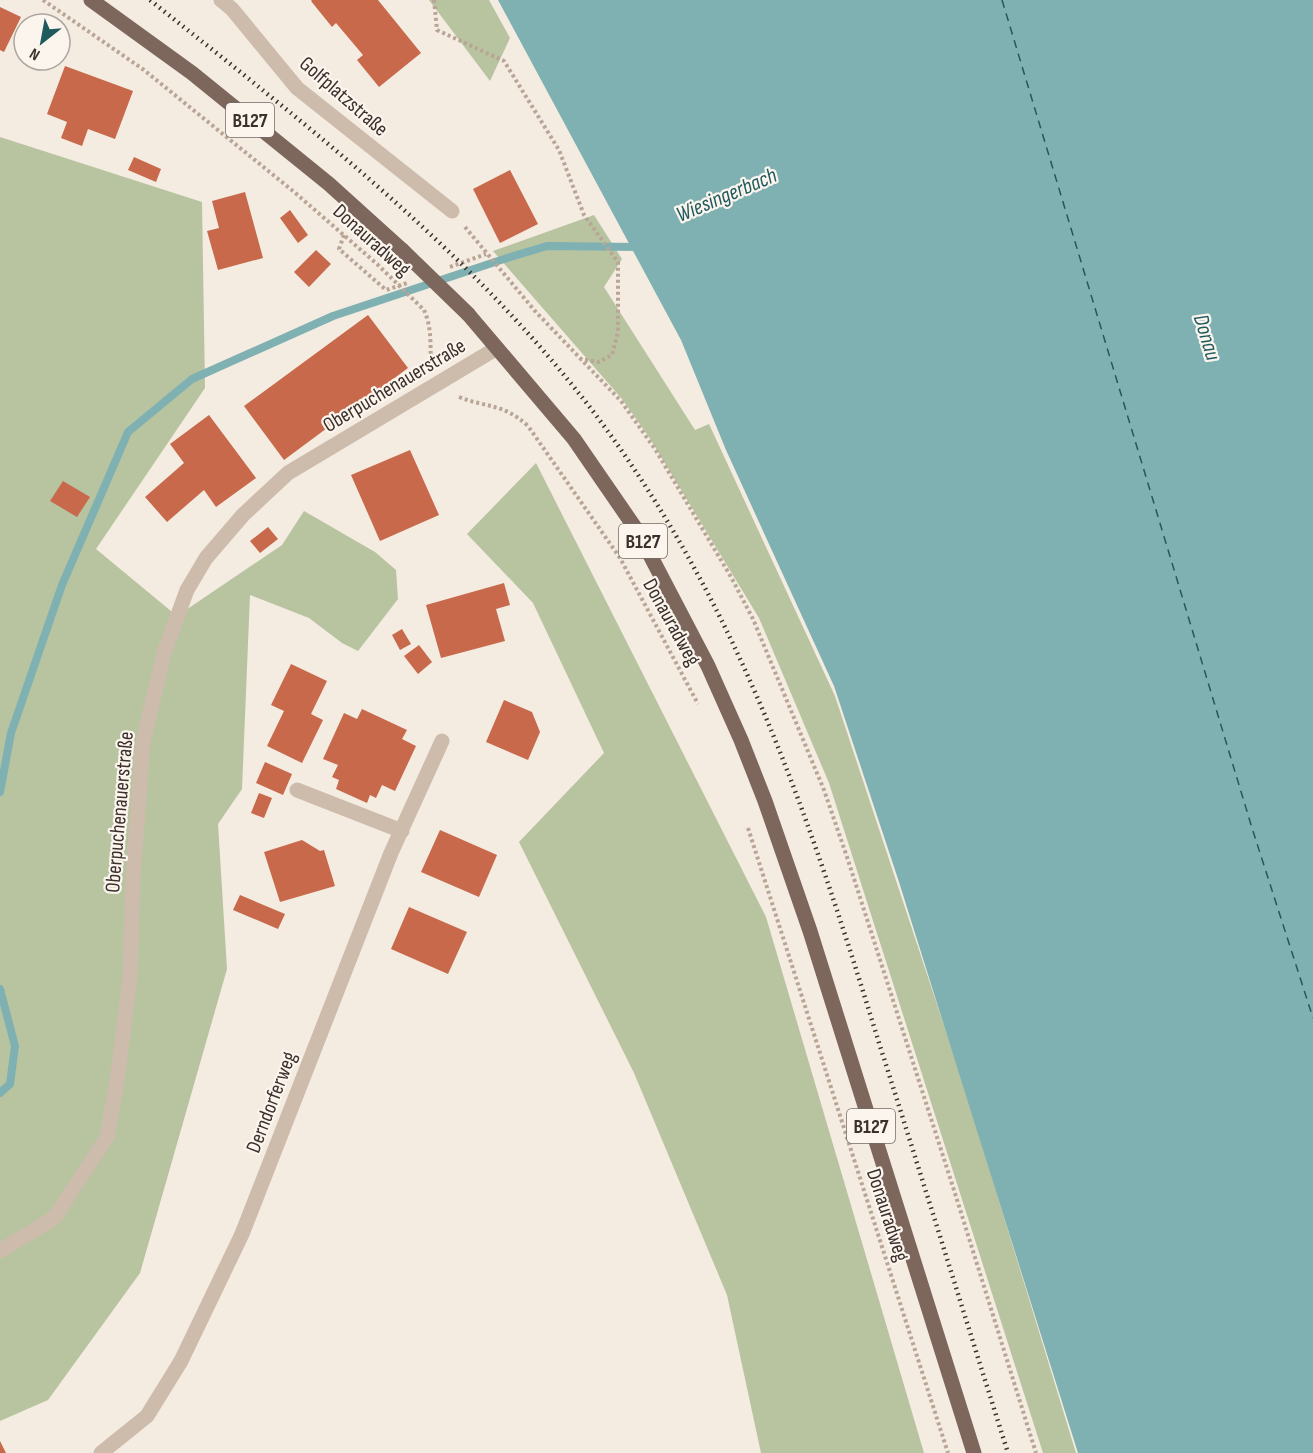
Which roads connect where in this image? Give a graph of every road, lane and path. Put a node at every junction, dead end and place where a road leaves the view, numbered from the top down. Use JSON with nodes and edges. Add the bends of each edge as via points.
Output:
{"nodes":[{"id":1,"x":43,"y":0,"type":"edge"},
{"id":2,"x":91,"y":0,"type":"edge"},
{"id":3,"x":221,"y":0,"type":"edge"},
{"id":4,"x":435,"y":0,"type":"edge"},
{"id":5,"x":452,"y":211,"type":"joint"},
{"id":6,"x":344,"y":236,"type":"junction"},
{"id":7,"x":386,"y":291,"type":"dead end"},
{"id":8,"x":497,"y":348,"type":"junction"},
{"id":9,"x":579,"y":359,"type":"junction"},
{"id":10,"x":439,"y":382,"type":"junction"},
{"id":11,"x":700,"y":708,"type":"dead end"},
{"id":12,"x":442,"y":741,"type":"dead end"},
{"id":13,"x":297,"y":790,"type":"dead end"},
{"id":14,"x":746,"y":821,"type":"dead end"},
{"id":15,"x":402,"y":831,"type":"junction"},
{"id":16,"x":0,"y":1251,"type":"edge"},
{"id":17,"x":101,"y":1453,"type":"edge"},
{"id":18,"x":948,"y":1453,"type":"edge"},
{"id":19,"x":974,"y":1453,"type":"edge"},
{"id":20,"x":1035,"y":1453,"type":"edge"}],
"edges":[{"from":1,"to":6,"type":"path","name":"Donauradweg","via":[[144,70]]},
{"from":2,"to":8,"type":"main road","number":"B127","bridge":true,"via":[[192,73],[329,184],[468,314]]},
{"from":3,"to":5,"type":"street","name":"Golfplatzstraße","via":[[297,88]]},
{"from":4,"to":9,"type":"path","via":[[437,30],[504,61],[559,150],[584,215],[618,262],[618,332],[612,355],[599,362]]},
{"from":5,"to":9,"type":"path"},
{"from":6,"to":7,"type":"path","via":[[339,249]]},
{"from":6,"to":10,"type":"path","name":"Donauradweg","bridge":true,"via":[[424,310],[431,331],[432,367]]},
{"from":8,"to":10,"type":"street","name":"Oberpuchenauerstraße"},
{"from":8,"to":19,"type":"main road","number":"B127","via":[[574,439],[638,532],[708,666],[741,740],[810,932]]},
{"from":9,"to":20,"type":"path","via":[[621,401],[655,449],[731,577],[767,651],[845,850]]},
{"from":10,"to":11,"type":"path","name":"Donauradweg","via":[[460,398],[504,409],[528,426],[620,558]]},
{"from":10,"to":16,"type":"street","name":"Oberpuchenauerstraße","via":[[288,473],[243,514],[206,558],[187,590],[164,653],[143,742],[130,976],[107,1137],[54,1218]]},
{"from":12,"to":15,"type":"street","name":"Derndorferweg"},
{"from":13,"to":15,"type":"street"},
{"from":14,"to":18,"type":"path","name":"Donauradweg"},
{"from":15,"to":17,"type":"street","name":"Derndorferweg","via":[[242,1234],[181,1361],[147,1416]]}]}
